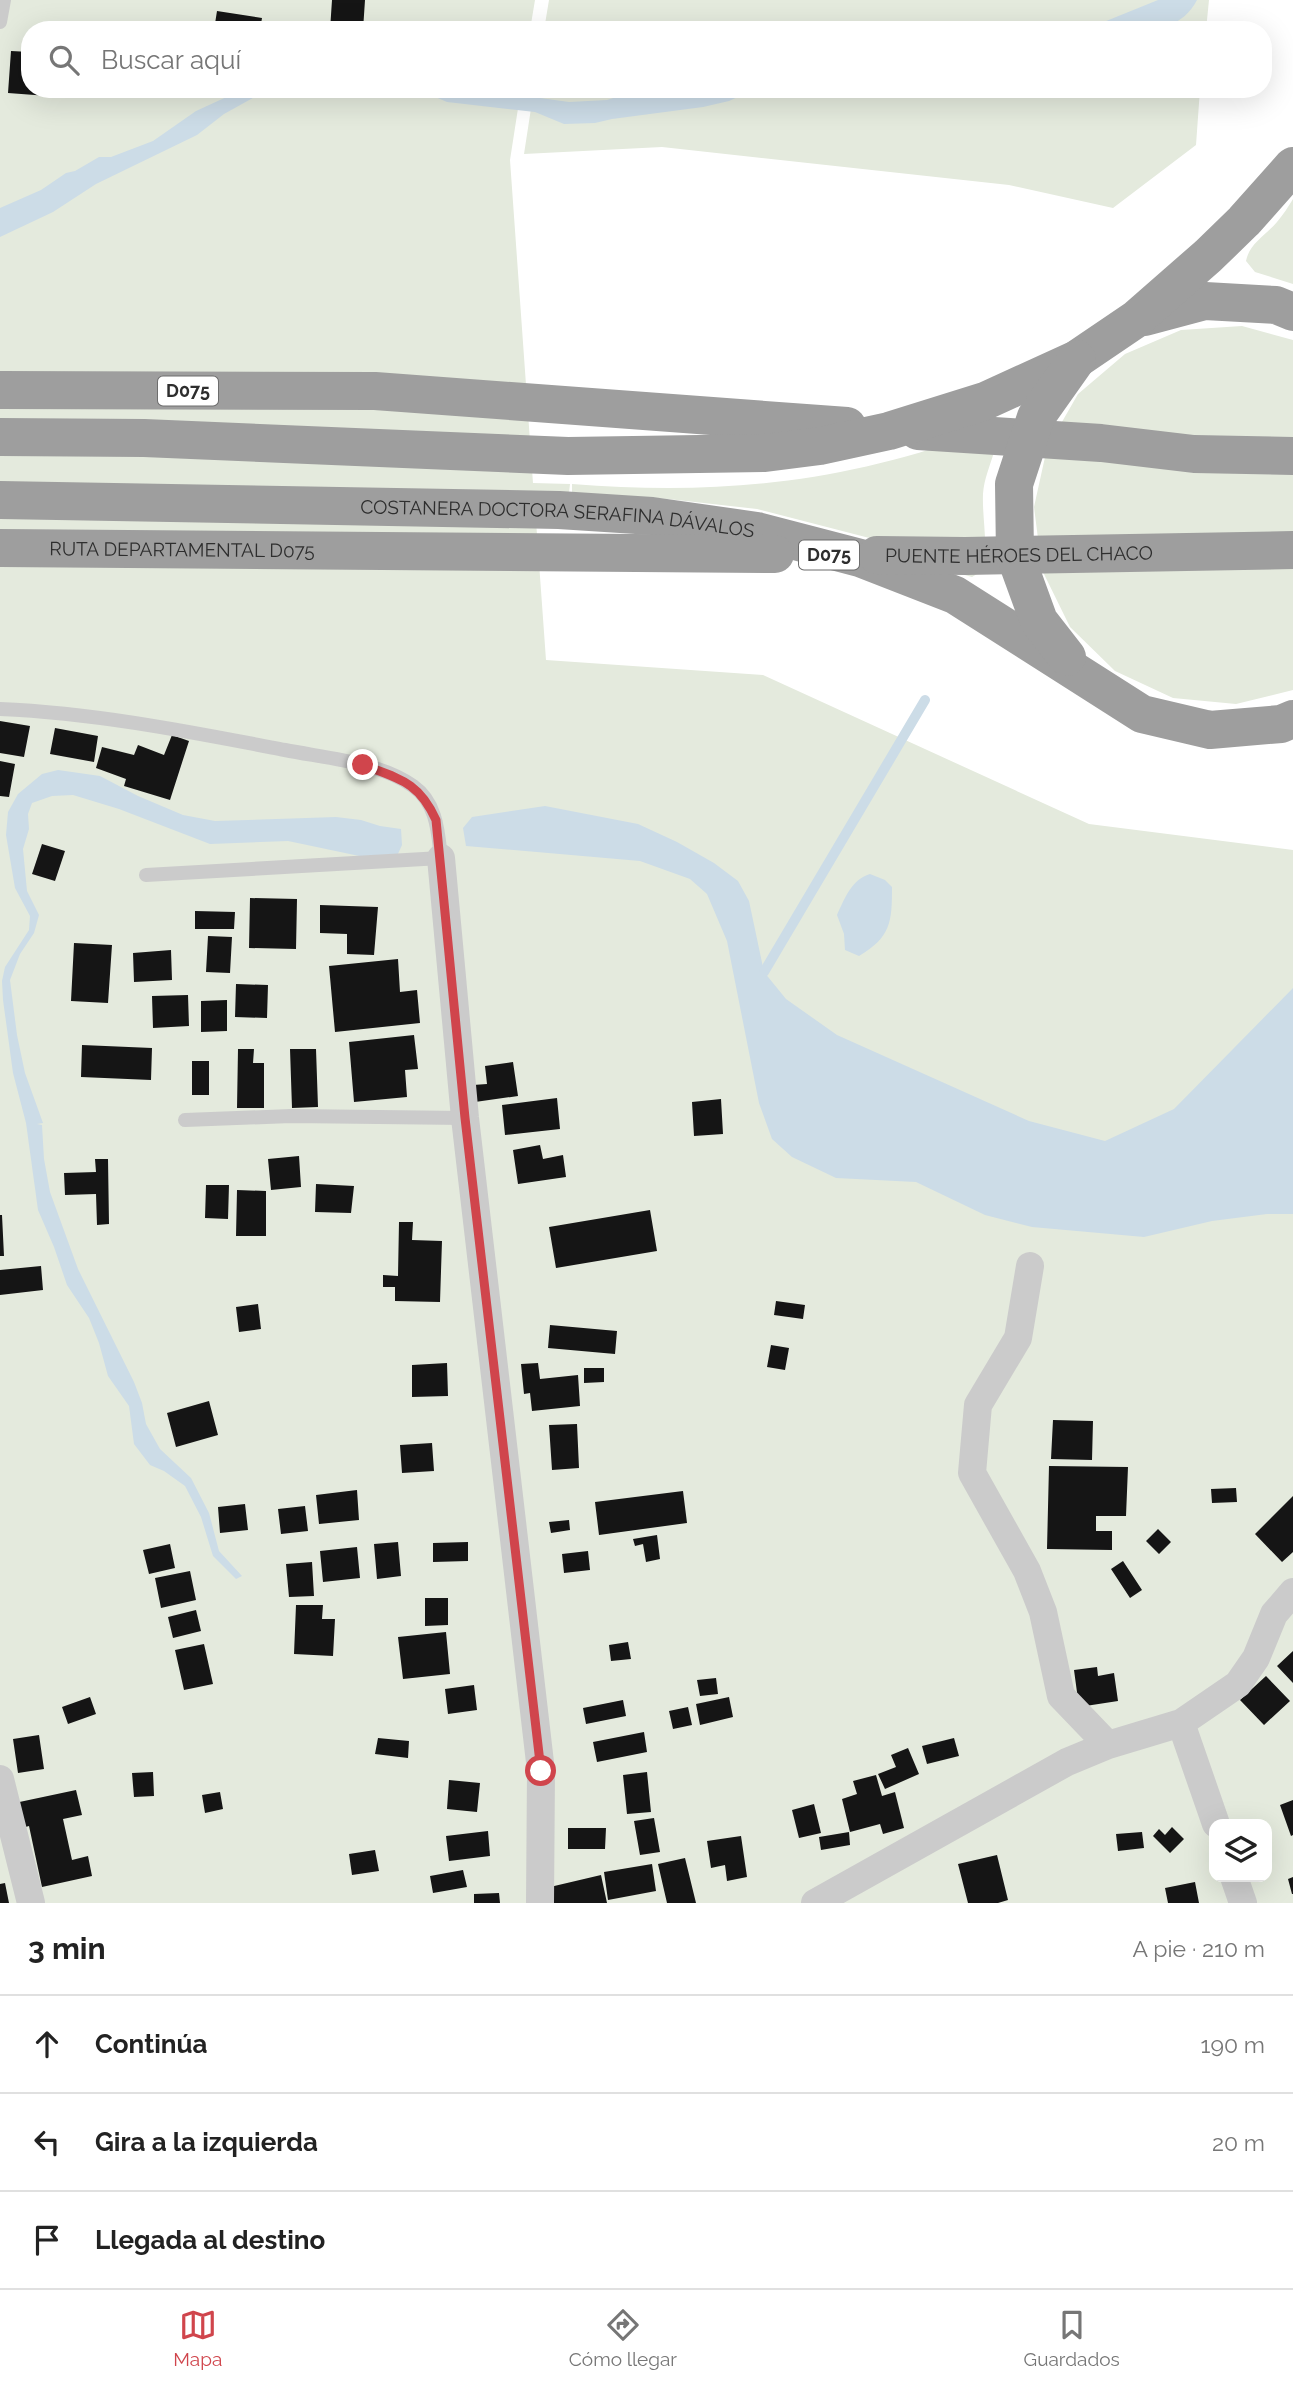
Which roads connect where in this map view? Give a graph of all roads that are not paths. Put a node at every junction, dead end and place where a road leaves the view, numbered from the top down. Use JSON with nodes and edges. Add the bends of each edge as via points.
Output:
{"nodes":[{"id":1,"x":4,"y":0,"type":"edge"},
{"id":2,"x":0,"y":23,"type":"edge"},
{"id":3,"x":1293,"y":166,"type":"edge"},
{"id":4,"x":1293,"y":312,"type":"edge"},
{"id":5,"x":1136,"y":319,"type":"junction"},
{"id":6,"x":1077,"y":359,"type":"junction"},
{"id":7,"x":0,"y":390,"type":"edge"},
{"id":8,"x":0,"y":437,"type":"edge"},
{"id":9,"x":1293,"y":456,"type":"edge"},
{"id":10,"x":0,"y":500,"type":"edge"},
{"id":11,"x":0,"y":548,"type":"edge"},
{"id":12,"x":365,"y":550,"type":"joint"},
{"id":13,"x":1293,"y":550,"type":"edge"},
{"id":14,"x":1081,"y":675,"type":"junction"},
{"id":15,"x":0,"y":709,"type":"edge"},
{"id":16,"x":1293,"y":719,"type":"edge"},
{"id":17,"x":441,"y":858,"type":"junction"},
{"id":18,"x":146,"y":875,"type":"dead end"},
{"id":19,"x":465,"y":1118,"type":"junction"},
{"id":20,"x":185,"y":1120,"type":"dead end"},
{"id":21,"x":1030,"y":1266,"type":"dead end"},
{"id":22,"x":1293,"y":1592,"type":"edge"},
{"id":23,"x":1181,"y":1723,"type":"junction"},
{"id":24,"x":1108,"y":1745,"type":"junction"},
{"id":25,"x":0,"y":1780,"type":"edge"},
{"id":26,"x":1214,"y":1819,"type":"edge"},
{"id":27,"x":1236,"y":1882,"type":"edge"},
{"id":28,"x":31,"y":1903,"type":"edge"},
{"id":29,"x":540,"y":1903,"type":"edge"},
{"id":30,"x":815,"y":1903,"type":"edge"},
{"id":31,"x":1243,"y":1903,"type":"edge"}],
"edges":[{"from":1,"to":2,"type":"lane"},
{"from":3,"to":5,"type":"highway","name":"COSTANERA DOCTORA SERAFINA DÁVALOS","via":[[1242,223]]},
{"from":4,"to":5,"type":"highway","name":"COSTANERA DOCTORA SERAFINA DÁVALOS","via":[[1276,305],[1205,301]]},
{"from":5,"to":6,"type":"highway","name":"COSTANERA DOCTORA SERAFINA DÁVALOS"},
{"from":6,"to":8,"type":"highway","name":"COSTANERA DOCTORA SERAFINA DÁVALOS","via":[[985,401],[889,431],[765,453],[568,456],[144,438]]},
{"from":6,"to":14,"type":"highway","name":"COSTANERA DOCTORA SERAFINA DÁVALOS","via":[[1036,417],[1014,484],[1015,555],[1039,621]]},
{"from":7,"to":9,"type":"highway","number":"D075","via":[[375,391],[1101,443],[1194,454]]},
{"from":10,"to":14,"type":"highway","name":"COSTANERA DOCTORA SERAFINA DÁVALOS","via":[[559,510],[652,516],[757,531],[860,558],[955,595]]},
{"from":11,"to":12,"type":"highway","name":"RUTA DEPARTAMENTAL D075","number":"D075"},
{"from":12,"to":13,"type":"highway","name":"PUENTE HÉROES DEL CHACO","number":"D075","via":[[965,556]]},
{"from":14,"to":16,"type":"highway","name":"COSTANERA DOCTORA SERAFINA DÁVALOS","via":[[1142,714],[1210,730]]},
{"from":15,"to":17,"type":"lane","via":[[111,719],[363,765],[414,787],[428,802],[436,820]]},
{"from":17,"to":18,"type":"lane"},
{"from":17,"to":19,"type":"street"},
{"from":19,"to":20,"type":"lane"},
{"from":19,"to":29,"type":"street","via":[[541,1771]]},
{"from":21,"to":24,"type":"street","via":[[1018,1338],[978,1405],[972,1473],[1039,1602],[1061,1696]]},
{"from":22,"to":23,"type":"street","via":[[1274,1614],[1256,1658],[1238,1684]]},
{"from":23,"to":24,"type":"street"},
{"from":23,"to":26,"type":"street"},
{"from":24,"to":30,"type":"street","via":[[1014,1790]]},
{"from":25,"to":28,"type":"street"},
{"from":27,"to":31,"type":"street"}]}
